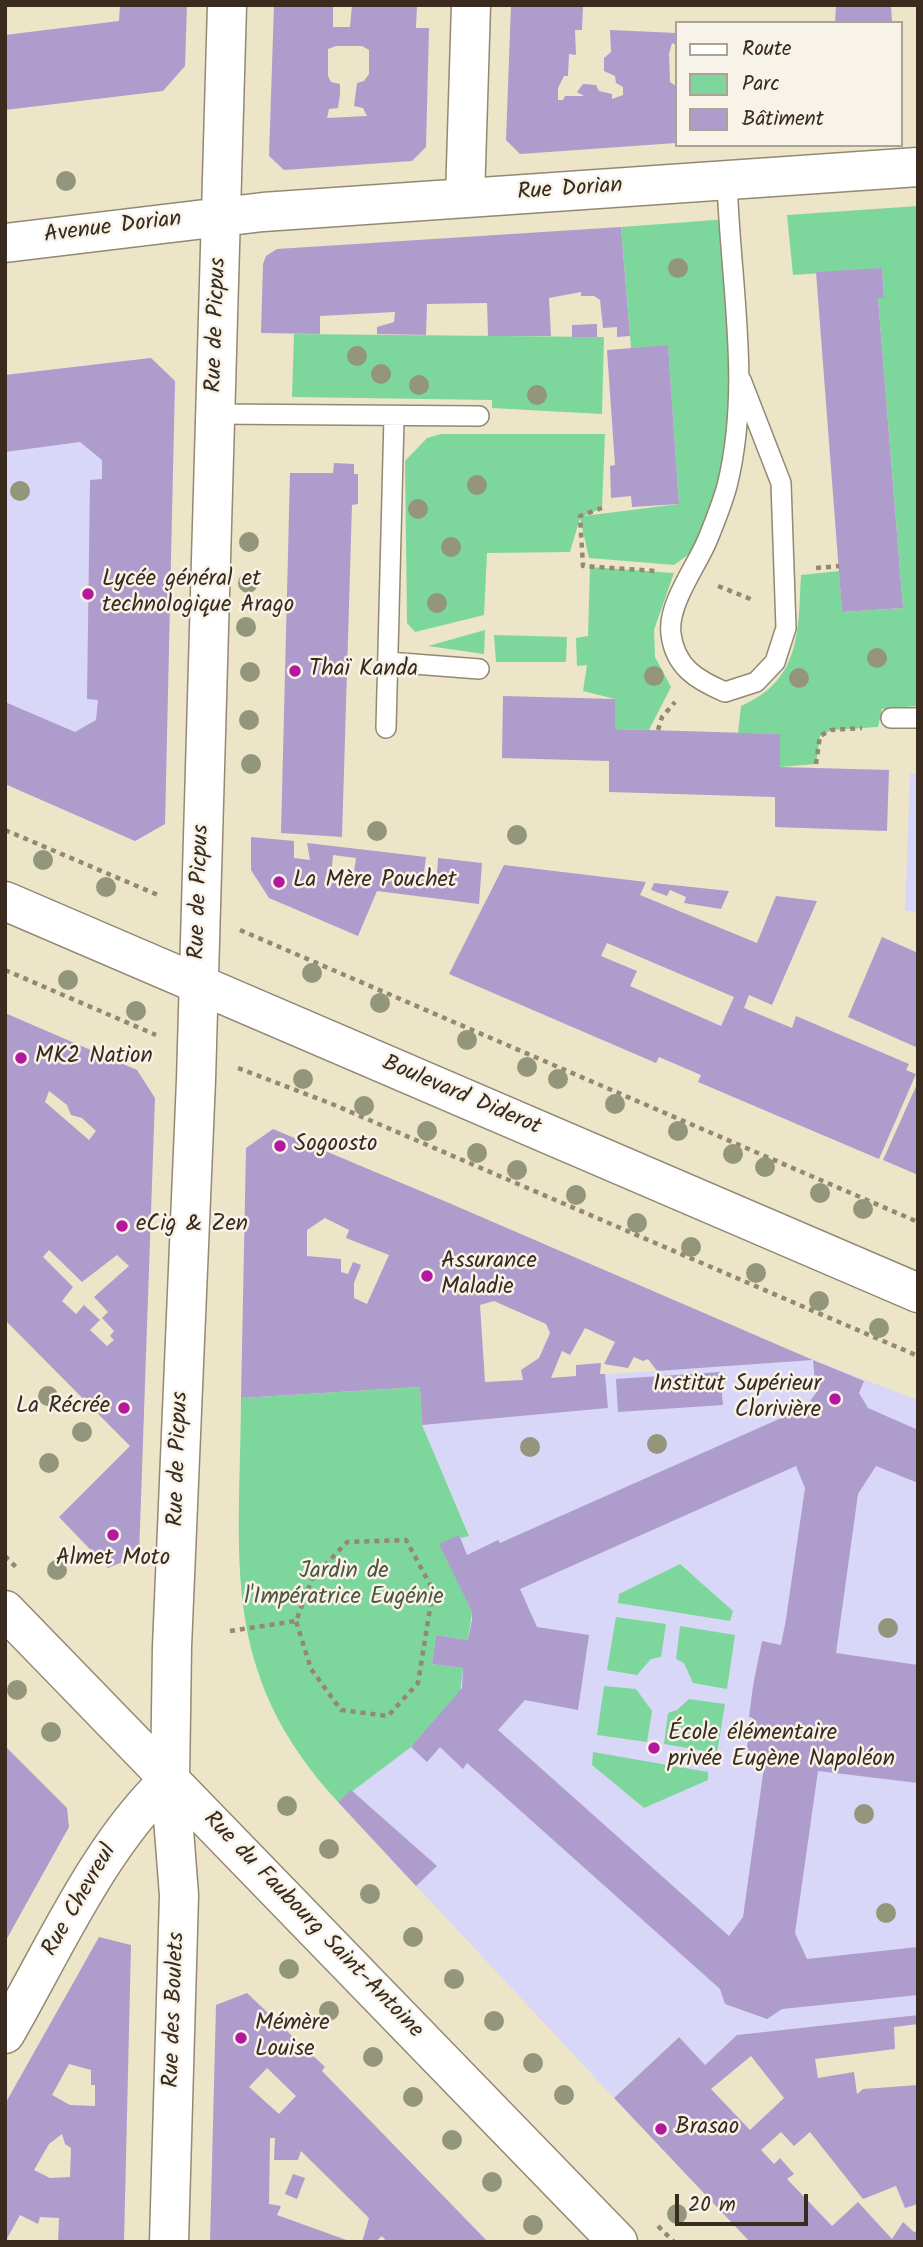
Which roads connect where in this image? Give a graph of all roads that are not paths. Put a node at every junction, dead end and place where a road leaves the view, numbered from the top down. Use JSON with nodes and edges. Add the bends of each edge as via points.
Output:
{"nodes":[{"id":1,"x":227,"y":5,"type":"edge"},
{"id":2,"x":471,"y":5,"type":"edge"},
{"id":3,"x":918,"y":167,"type":"edge"},
{"id":4,"x":727,"y":180,"type":"junction"},
{"id":5,"x":465,"y":198,"type":"junction"},
{"id":6,"x":222,"y":215,"type":"junction"},
{"id":7,"x":5,"y":243,"type":"edge"},
{"id":8,"x":741,"y":380,"type":"junction"},
{"id":9,"x":215,"y":414,"type":"junction"},
{"id":10,"x":479,"y":416,"type":"dead end"},
{"id":11,"x":394,"y":418,"type":"junction"},
{"id":12,"x":388,"y":662,"type":"junction"},
{"id":13,"x":479,"y":669,"type":"dead end"},
{"id":14,"x":891,"y":718,"type":"dead end"},
{"id":15,"x":918,"y":719,"type":"edge"},
{"id":16,"x":386,"y":728,"type":"dead end"},
{"id":17,"x":5,"y":901,"type":"edge"},
{"id":18,"x":199,"y":983,"type":"junction"},
{"id":19,"x":918,"y":1293,"type":"edge"},
{"id":20,"x":5,"y":1610,"type":"edge"},
{"id":21,"x":170,"y":1779,"type":"junction"},
{"id":22,"x":5,"y":2034,"type":"edge"},
{"id":23,"x":169,"y":2242,"type":"edge"},
{"id":24,"x":618,"y":2242,"type":"edge"}],
"edges":[{"from":1,"to":6,"type":"street","name":"Rue de Picpus"},
{"from":2,"to":5,"type":"street"},
{"from":3,"to":4,"type":"street","name":"Rue Dorian"},
{"from":4,"to":5,"type":"street","name":"Rue Dorian"},
{"from":4,"to":8,"type":"lane"},
{"from":5,"to":6,"type":"street","name":"Rue Dorian"},
{"from":6,"to":7,"type":"street","name":"Avenue Dorian"},
{"from":6,"to":9,"type":"street","name":"Rue de Picpus"},
{"from":8,"to":8,"type":"lane","via":[[781,483],[786,628],[775,663],[756,682],[725,692],[696,679],[675,656],[670,631],[727,486]]},
{"from":9,"to":11,"type":"lane"},
{"from":9,"to":18,"type":"street","name":"Rue de Picpus"},
{"from":10,"to":11,"type":"lane"},
{"from":11,"to":12,"type":"lane"},
{"from":12,"to":13,"type":"lane"},
{"from":12,"to":16,"type":"lane"},
{"from":14,"to":15,"type":"lane"},
{"from":17,"to":18,"type":"street","name":"Boulevard Diderot"},
{"from":18,"to":19,"type":"street","name":"Boulevard Diderot"},
{"from":18,"to":21,"type":"street","name":"Rue de Picpus"},
{"from":20,"to":21,"type":"street","name":"Rue du Faubourg Saint-Antoine"},
{"from":21,"to":22,"type":"street","name":"Rue Chevreul","via":[[117,1838]]},
{"from":21,"to":23,"type":"street","name":"Rue des Boulets","via":[[179,1895]]},
{"from":21,"to":24,"type":"street","name":"Rue du Faubourg Saint-Antoine"}]}
